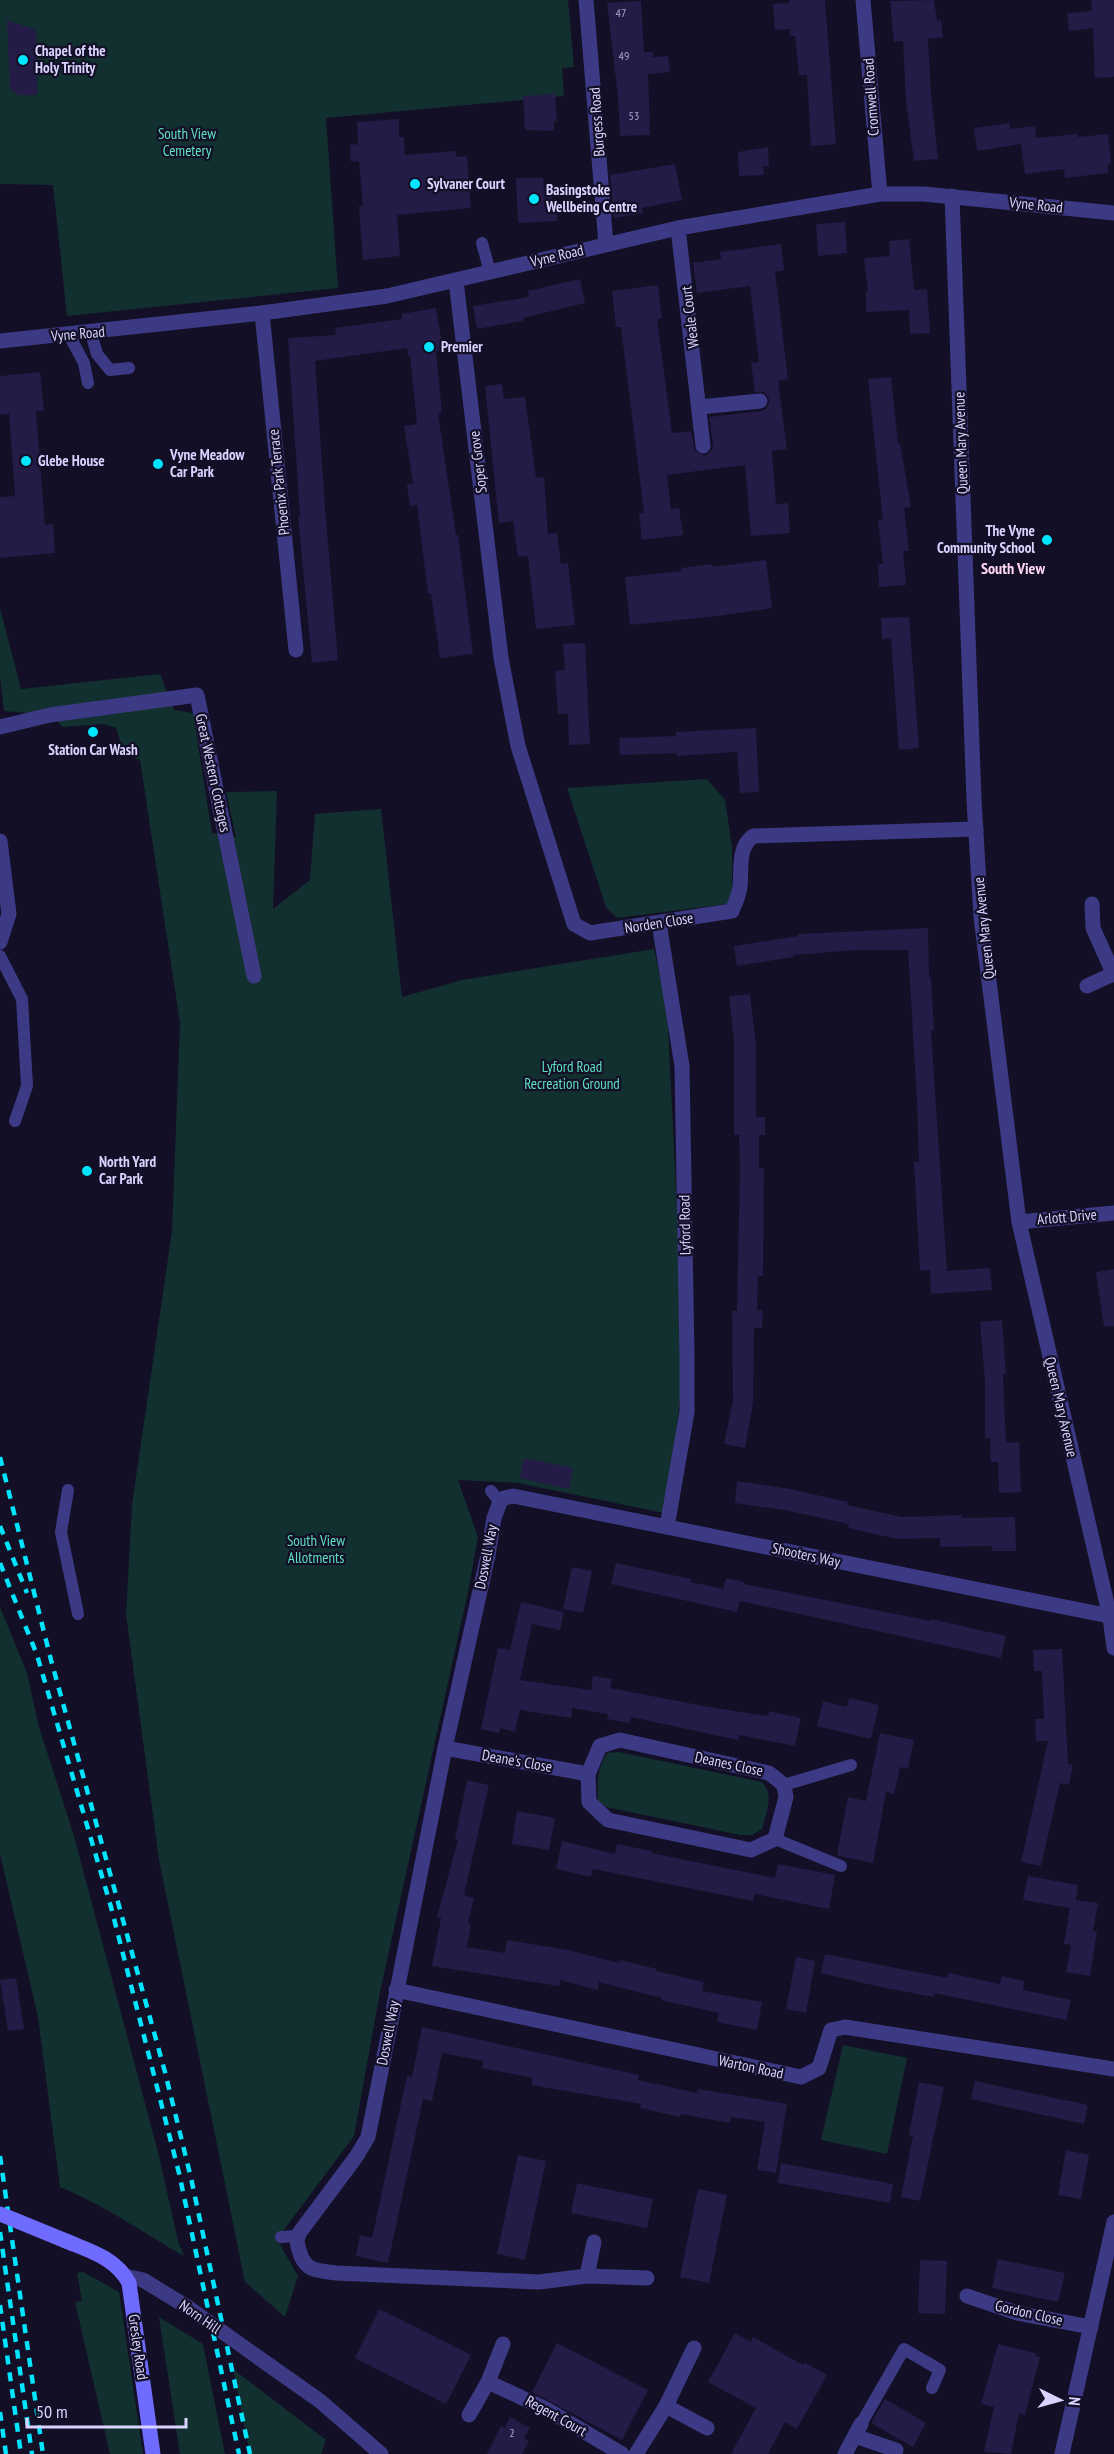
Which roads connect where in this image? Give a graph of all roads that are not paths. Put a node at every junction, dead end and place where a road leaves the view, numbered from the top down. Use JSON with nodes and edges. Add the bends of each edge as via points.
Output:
{"nodes":[{"id":1,"x":586,"y":0,"type":"edge"},
{"id":2,"x":863,"y":0,"type":"edge"},
{"id":3,"x":880,"y":194,"type":"junction"},
{"id":4,"x":952,"y":196,"type":"junction"},
{"id":5,"x":1114,"y":213,"type":"edge"},
{"id":6,"x":678,"y":228,"type":"junction"},
{"id":7,"x":482,"y":243,"type":"dead end"},
{"id":8,"x":606,"y":244,"type":"junction"},
{"id":9,"x":490,"y":272,"type":"junction"},
{"id":10,"x":456,"y":281,"type":"junction"},
{"id":11,"x":262,"y":314,"type":"junction"},
{"id":12,"x":91,"y":333,"type":"junction"},
{"id":13,"x":69,"y":335,"type":"junction"},
{"id":14,"x":0,"y":341,"type":"edge"},
{"id":15,"x":129,"y":368,"type":"dead end"},
{"id":16,"x":88,"y":383,"type":"dead end"},
{"id":17,"x":760,"y":401,"type":"dead end"},
{"id":18,"x":700,"y":406,"type":"junction"},
{"id":19,"x":703,"y":446,"type":"dead end"},
{"id":20,"x":498,"y":644,"type":"joint"},
{"id":21,"x":296,"y":650,"type":"dead end"},
{"id":22,"x":0,"y":727,"type":"edge"},
{"id":23,"x":976,"y":829,"type":"junction"},
{"id":24,"x":0,"y":841,"type":"edge"},
{"id":25,"x":1,"y":863,"type":"edge"},
{"id":26,"x":1092,"y":904,"type":"dead end"},
{"id":27,"x":659,"y":923,"type":"junction"},
{"id":28,"x":0,"y":942,"type":"edge"},
{"id":29,"x":0,"y":956,"type":"edge"},
{"id":30,"x":1113,"y":975,"type":"edge"},
{"id":31,"x":254,"y":976,"type":"dead end"},
{"id":32,"x":1087,"y":986,"type":"dead end"},
{"id":33,"x":15,"y":1121,"type":"dead end"},
{"id":34,"x":1114,"y":1213,"type":"edge"},
{"id":35,"x":1019,"y":1222,"type":"junction"},
{"id":36,"x":68,"y":1490,"type":"dead end"},
{"id":37,"x":495,"y":1497,"type":"joint"},
{"id":38,"x":668,"y":1527,"type":"junction"},
{"id":39,"x":78,"y":1614,"type":"dead end"},
{"id":40,"x":1112,"y":1617,"type":"edge"},
{"id":41,"x":1114,"y":1648,"type":"edge"},
{"id":42,"x":445,"y":1748,"type":"junction"},
{"id":43,"x":851,"y":1765,"type":"dead end"},
{"id":44,"x":588,"y":1774,"type":"junction"},
{"id":45,"x":784,"y":1785,"type":"junction"},
{"id":46,"x":775,"y":1839,"type":"junction"},
{"id":47,"x":841,"y":1866,"type":"dead end"},
{"id":48,"x":396,"y":1990,"type":"junction"},
{"id":49,"x":1114,"y":2069,"type":"edge"},
{"id":50,"x":0,"y":2214,"type":"edge"},
{"id":51,"x":1114,"y":2222,"type":"edge"},
{"id":52,"x":297,"y":2236,"type":"junction"},
{"id":53,"x":281,"y":2237,"type":"dead end"},
{"id":54,"x":594,"y":2242,"type":"dead end"},
{"id":55,"x":125,"y":2276,"type":"junction"},
{"id":56,"x":587,"y":2276,"type":"junction"},
{"id":57,"x":647,"y":2278,"type":"dead end"},
{"id":58,"x":1108,"y":2283,"type":"edge"},
{"id":59,"x":967,"y":2296,"type":"dead end"},
{"id":60,"x":1091,"y":2327,"type":"junction"},
{"id":61,"x":503,"y":2344,"type":"dead end"},
{"id":62,"x":694,"y":2348,"type":"dead end"},
{"id":63,"x":488,"y":2382,"type":"junction"},
{"id":64,"x":932,"y":2388,"type":"dead end"},
{"id":65,"x":666,"y":2406,"type":"junction"},
{"id":66,"x":469,"y":2415,"type":"dead end"},
{"id":67,"x":708,"y":2428,"type":"dead end"},
{"id":68,"x":858,"y":2430,"type":"junction"},
{"id":69,"x":896,"y":2450,"type":"dead end"},
{"id":70,"x":153,"y":2454,"type":"edge"},
{"id":71,"x":381,"y":2454,"type":"edge"},
{"id":72,"x":622,"y":2454,"type":"edge"},
{"id":73,"x":636,"y":2454,"type":"edge"},
{"id":74,"x":845,"y":2454,"type":"edge"},
{"id":75,"x":1062,"y":2454,"type":"edge"}],
"edges":[{"from":1,"to":8,"type":"street","name":"Burgess Road"},
{"from":2,"to":3,"type":"street","name":"Cromwell Road"},
{"from":3,"to":4,"type":"street","name":"Vyne Road"},
{"from":3,"to":6,"type":"street","name":"Vyne Road"},
{"from":4,"to":5,"type":"street","name":"Vyne Road"},
{"from":4,"to":23,"type":"street","name":"Queen Mary Avenue"},
{"from":6,"to":8,"type":"street","name":"Vyne Road"},
{"from":6,"to":18,"type":"street","name":"Weale Court"},
{"from":7,"to":9,"type":"lane"},
{"from":8,"to":9,"type":"street","name":"Vyne Road"},
{"from":9,"to":10,"type":"street","name":"Vyne Road"},
{"from":10,"to":11,"type":"street","name":"Vyne Road","via":[[387,296]]},
{"from":10,"to":20,"type":"street","name":"Soper Grove"},
{"from":11,"to":12,"type":"street","name":"Vyne Road"},
{"from":11,"to":21,"type":"street","name":"Phoenix Park Terrace"},
{"from":12,"to":13,"type":"street","name":"Vyne Road"},
{"from":12,"to":15,"type":"lane","via":[[97,354],[110,370]]},
{"from":13,"to":14,"type":"street","name":"Vyne Road"},
{"from":13,"to":16,"type":"lane","via":[[84,363]]},
{"from":17,"to":18,"type":"street"},
{"from":18,"to":19,"type":"street","name":"Weale Court"},
{"from":20,"to":27,"type":"street","name":"Norden Close","via":[[518,746],[574,924],[590,933]]},
{"from":22,"to":31,"type":"street","name":"Great Western Cottages","via":[[50,715],[197,695]]},
{"from":23,"to":27,"type":"street","name":"Norden Close","via":[[753,836],[742,851],[740,890],[732,911]]},
{"from":23,"to":35,"type":"street","name":"Queen Mary Avenue","via":[[981,917]]},
{"from":24,"to":25,"type":"street"},
{"from":25,"to":28,"type":"street","via":[[9,914]]},
{"from":26,"to":30,"type":"street","via":[[1093,928]]},
{"from":27,"to":38,"type":"street","name":"Lyford Road","via":[[682,1066],[687,1344],[687,1412]]},
{"from":29,"to":33,"type":"lane","via":[[22,999],[27,1086]]},
{"from":30,"to":32,"type":"street"},
{"from":34,"to":35,"type":"street","name":"Arlott Drive"},
{"from":35,"to":40,"type":"street","name":"Queen Mary Avenue"},
{"from":36,"to":39,"type":"lane","via":[[61,1532]]},
{"from":37,"to":38,"type":"street","name":"Shooters Way","via":[[513,1496]]},
{"from":37,"to":42,"type":"street","name":"Doswell Way","via":[[488,1555]]},
{"from":38,"to":40,"type":"street","name":"Shooters Way"},
{"from":40,"to":41,"type":"street","name":"Queen Mary Avenue"},
{"from":42,"to":44,"type":"street","name":"Deane's Close"},
{"from":42,"to":48,"type":"street","name":"Doswell Way"},
{"from":43,"to":45,"type":"lane"},
{"from":44,"to":45,"type":"street","name":"Deanes Close","via":[[600,1746],[620,1740],[770,1773]]},
{"from":44,"to":46,"type":"street","name":"Deanes Close","via":[[590,1802],[609,1820],[751,1850]]},
{"from":45,"to":46,"type":"street","via":[[786,1797]]},
{"from":46,"to":47,"type":"lane"},
{"from":48,"to":49,"type":"street","name":"Warton Road","via":[[801,2078],[819,2068],[831,2030],[845,2026]]},
{"from":48,"to":52,"type":"street","name":"Doswell Way","via":[[368,2137]]},
{"from":50,"to":55,"type":"street","name":"Norn Hill","bridge":true,"via":[[112,2262]]},
{"from":51,"to":58,"type":"street"},
{"from":52,"to":53,"type":"lane"},
{"from":52,"to":56,"type":"street","via":[[304,2263],[318,2271],[539,2282]]},
{"from":54,"to":56,"type":"street"},
{"from":55,"to":70,"type":"street","name":"Gresley Road","via":[[131,2293]]},
{"from":55,"to":71,"type":"street","name":"Norn Hill","bridge":true,"via":[[143,2280],[189,2308],[320,2401]]},
{"from":56,"to":57,"type":"street"},
{"from":58,"to":60,"type":"street"},
{"from":59,"to":60,"type":"street","name":"Gordon Close","via":[[1017,2313]]},
{"from":60,"to":75,"type":"street"},
{"from":61,"to":63,"type":"street"},
{"from":62,"to":65,"type":"street"},
{"from":63,"to":66,"type":"street"},
{"from":63,"to":72,"type":"street","name":"Regent Court","via":[[546,2409]]},
{"from":64,"to":68,"type":"lane","via":[[940,2370],[904,2349]]},
{"from":65,"to":67,"type":"street"},
{"from":65,"to":73,"type":"street"},
{"from":68,"to":69,"type":"street"},
{"from":68,"to":74,"type":"street"}]}
